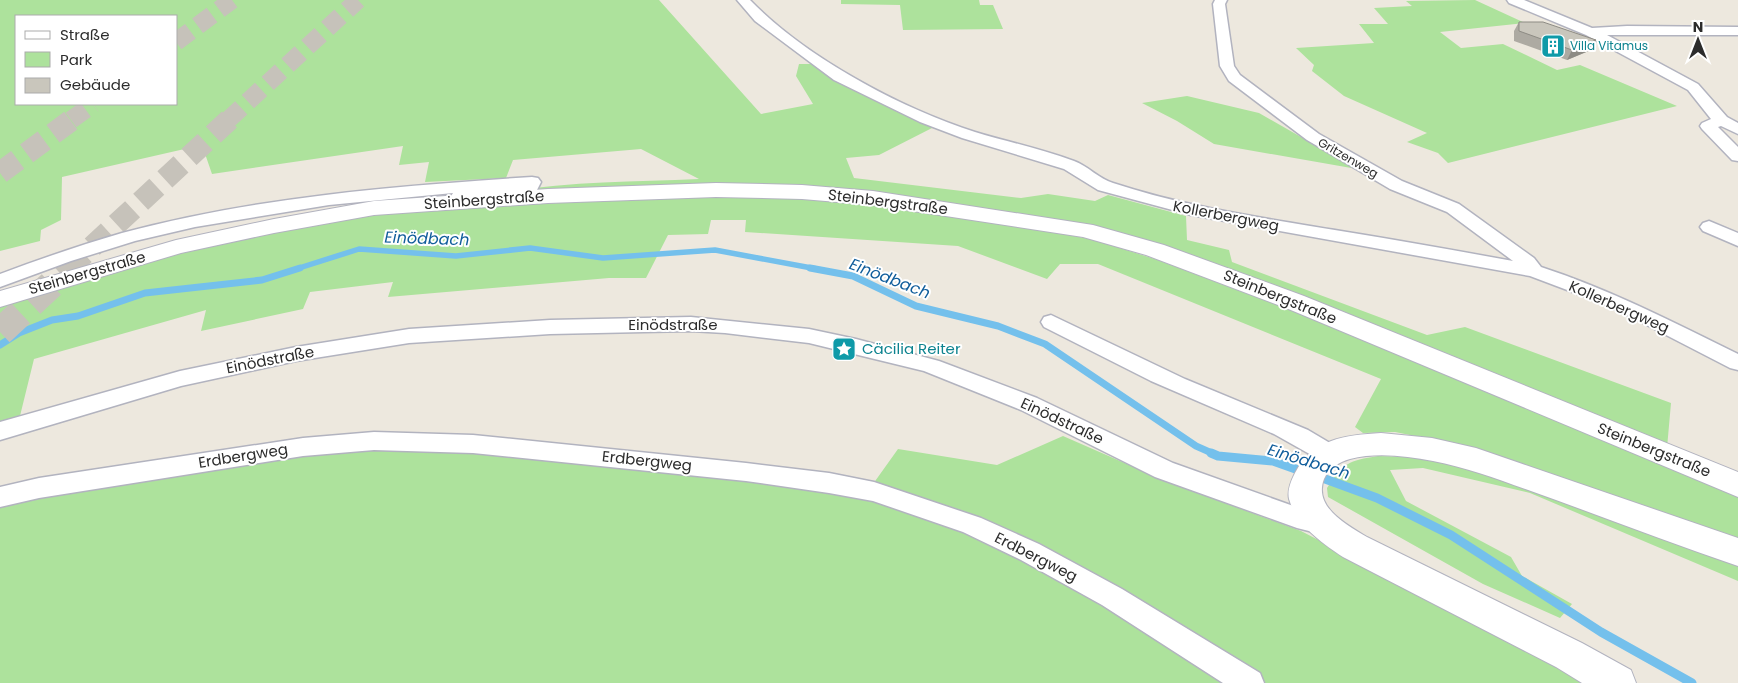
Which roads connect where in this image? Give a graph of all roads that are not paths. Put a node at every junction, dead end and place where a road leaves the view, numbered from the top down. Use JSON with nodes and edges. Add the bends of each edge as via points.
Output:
{"nodes":[{"id":1,"x":744,"y":0,"type":"edge"},
{"id":2,"x":1221,"y":0,"type":"edge"},
{"id":3,"x":1512,"y":0,"type":"edge"},
{"id":4,"x":1738,"y":31,"type":"edge"},
{"id":5,"x":1591,"y":32,"type":"junction"},
{"id":6,"x":1722,"y":120,"type":"junction"},
{"id":7,"x":1738,"y":129,"type":"edge"},
{"id":8,"x":1738,"y":156,"type":"edge"},
{"id":9,"x":457,"y":202,"type":"junction"},
{"id":10,"x":1709,"y":227,"type":"dead end"},
{"id":11,"x":1738,"y":240,"type":"edge"},
{"id":12,"x":1535,"y":272,"type":"junction"},
{"id":13,"x":0,"y":281,"type":"edge"},
{"id":14,"x":0,"y":299,"type":"edge"},
{"id":15,"x":1051,"y":322,"type":"dead end"},
{"id":16,"x":1738,"y":363,"type":"edge"},
{"id":17,"x":0,"y":432,"type":"edge"},
{"id":18,"x":1324,"y":459,"type":"junction"},
{"id":19,"x":1738,"y":485,"type":"edge"},
{"id":20,"x":0,"y":497,"type":"edge"},
{"id":21,"x":1313,"y":511,"type":"junction"},
{"id":22,"x":1738,"y":552,"type":"edge"},
{"id":23,"x":1248,"y":683,"type":"edge"},
{"id":24,"x":1617,"y":683,"type":"edge"}],
"edges":[{"from":1,"to":12,"type":"street","name":"Kollerbergweg","via":[[760,18],[840,77],[935,122],[1070,166],[1104,186],[1219,216]]},
{"from":2,"to":12,"type":"street","name":"Gritzenweg","via":[[1227,66],[1234,78],[1313,138],[1396,185],[1454,208],[1527,262]]},
{"from":3,"to":5,"type":"street"},
{"from":4,"to":5,"type":"street"},
{"from":5,"to":6,"type":"street","via":[[1693,86]]},
{"from":6,"to":7,"type":"street"},
{"from":6,"to":8,"type":"street","via":[[1708,126]]},
{"from":9,"to":13,"type":"street","via":[[459,196],[531,186],[532,182],[405,190],[256,209],[82,251]]},
{"from":9,"to":14,"type":"main road","name":"Steinbergstraße","via":[[374,208],[264,228],[168,249]]},
{"from":9,"to":19,"type":"main road","name":"Steinbergstraße","via":[[696,191],[802,192],[909,203],[1085,230],[1172,256],[1295,302]]},
{"from":10,"to":11,"type":"street"},
{"from":12,"to":16,"type":"street","name":"Kollerbergweg","via":[[1644,315]]},
{"from":15,"to":18,"type":"street","via":[[1151,373],[1317,445]]},
{"from":17,"to":21,"type":"street","name":"Einödstraße","via":[[180,379],[296,354],[409,336],[550,327],[725,326],[809,336],[931,366],[1029,404],[1164,470],[1297,518]]},
{"from":18,"to":21,"type":"main road","via":[[1307,478]]},
{"from":18,"to":22,"type":"main road","via":[[1354,446],[1380,444],[1448,452]]},
{"from":20,"to":23,"type":"street","name":"Erdbergweg","via":[[303,446],[374,441],[481,445],[829,483],[874,492],[963,522],[1030,552],[1112,596]]},
{"from":21,"to":24,"type":"main road","via":[[1331,532],[1355,546]]}]}
